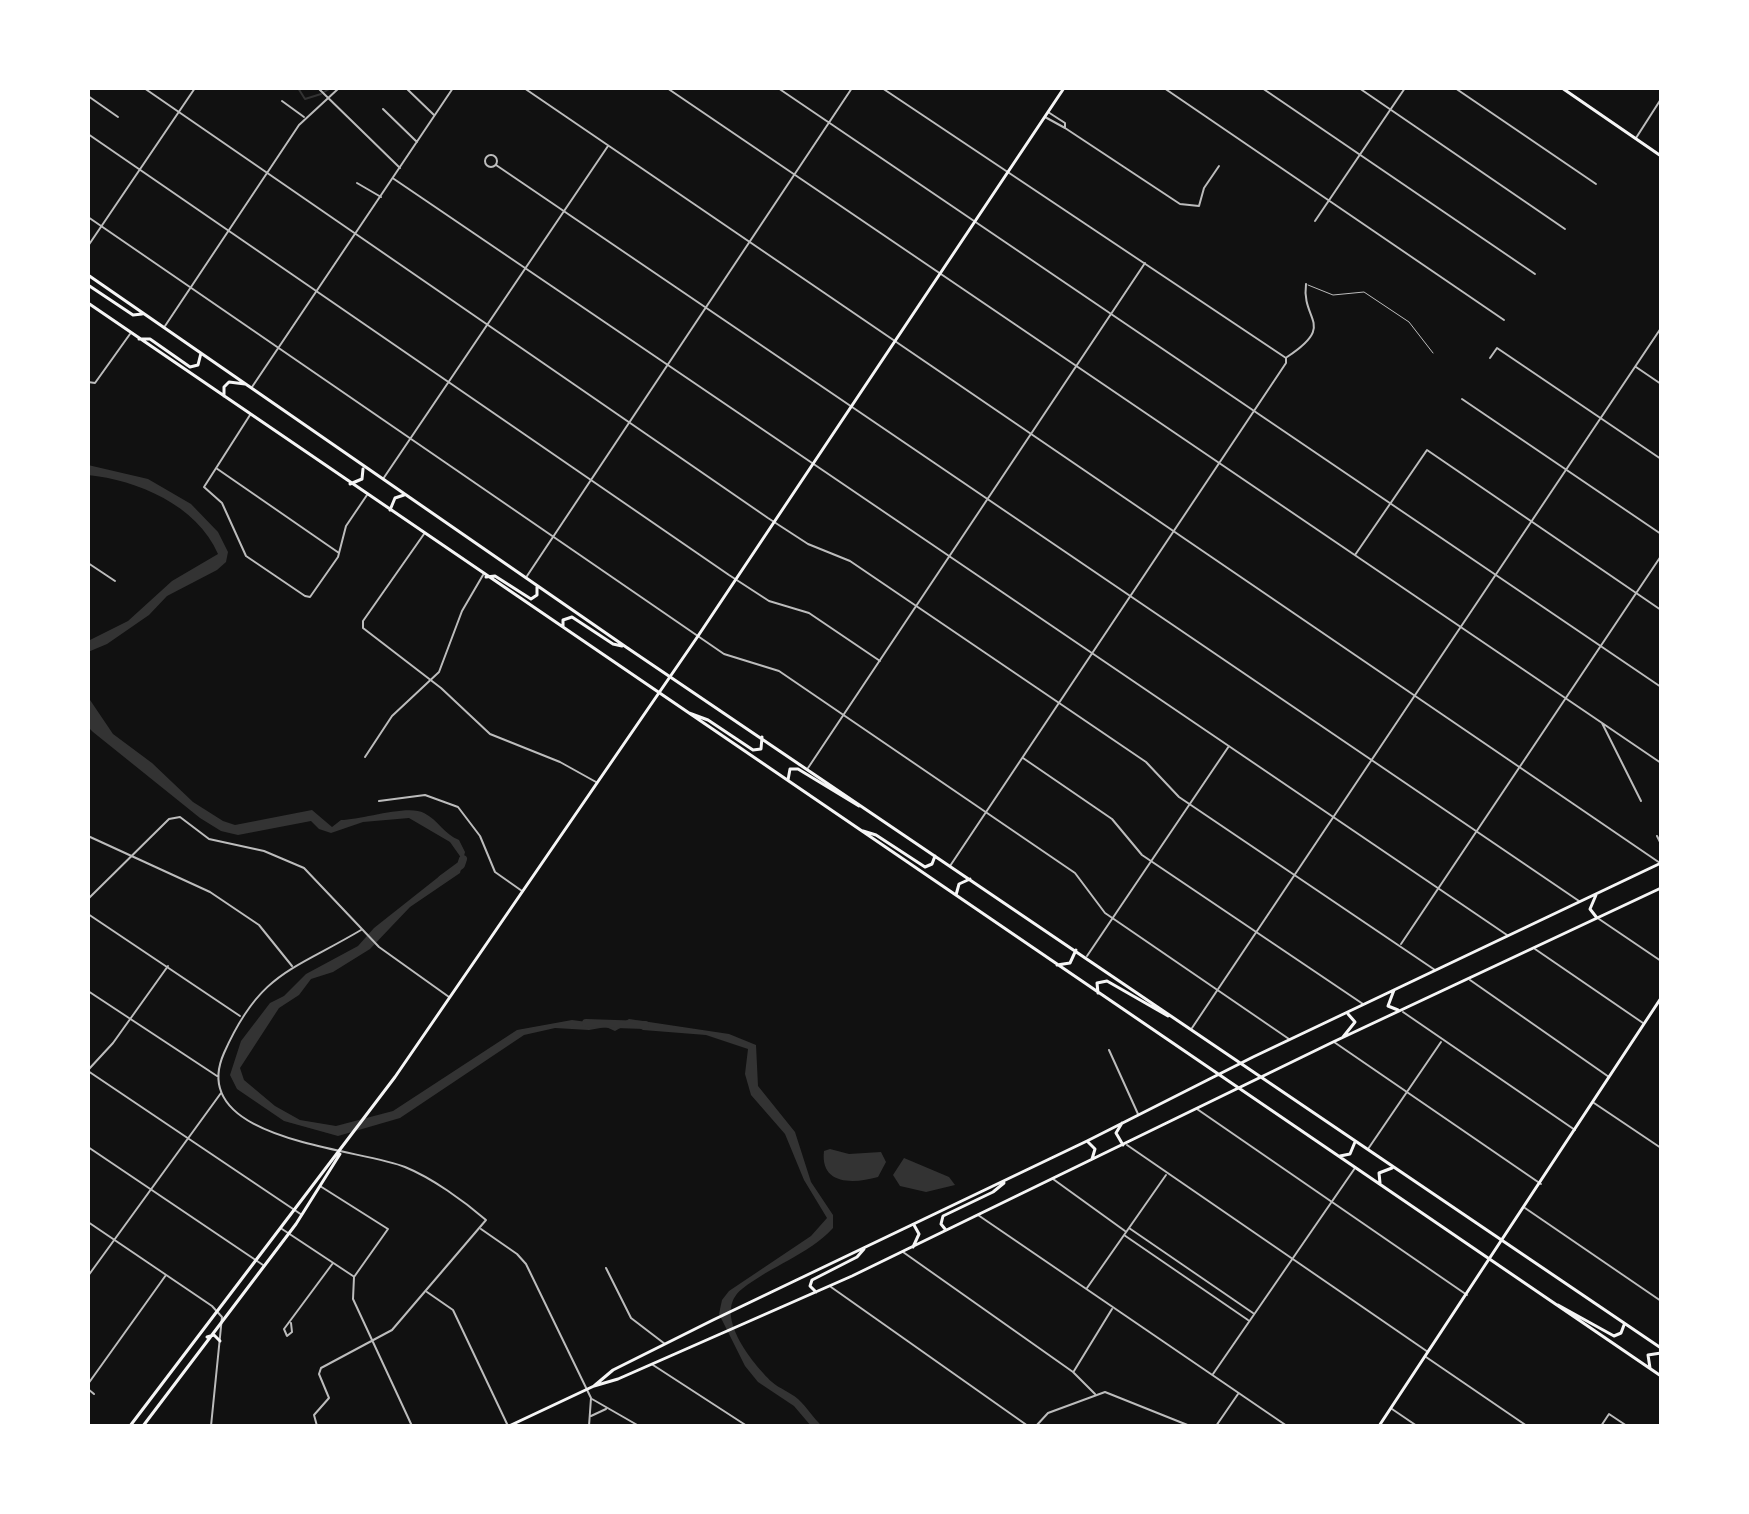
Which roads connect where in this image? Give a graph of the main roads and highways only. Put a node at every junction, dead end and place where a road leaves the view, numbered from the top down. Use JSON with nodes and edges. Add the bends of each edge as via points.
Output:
{"nodes":[{"id":1,"x":1064,"y":88,"type":"edge"},
{"id":2,"x":1562,"y":88,"type":"edge"},
{"id":3,"x":1661,"y":156,"type":"edge"},
{"id":4,"x":88,"y":275,"type":"edge"},
{"id":5,"x":88,"y":285,"type":"edge"},
{"id":6,"x":88,"y":303,"type":"edge"},
{"id":7,"x":142,"y":314,"type":"junction"},
{"id":8,"x":139,"y":339,"type":"junction"},
{"id":9,"x":201,"y":352,"type":"junction"},
{"id":10,"x":250,"y":387,"type":"junction"},
{"id":11,"x":224,"y":397,"type":"junction"},
{"id":12,"x":363,"y":466,"type":"junction"},
{"id":13,"x":350,"y":484,"type":"junction"},
{"id":14,"x":404,"y":495,"type":"junction"},
{"id":15,"x":391,"y":512,"type":"junction"},
{"id":16,"x":484,"y":576,"type":"junction"},
{"id":17,"x":537,"y":585,"type":"junction"},
{"id":18,"x":564,"y":629,"type":"junction"},
{"id":19,"x":626,"y":647,"type":"junction"},
{"id":20,"x":670,"y":676,"type":"junction"},
{"id":21,"x":658,"y":694,"type":"junction"},
{"id":22,"x":681,"y":710,"type":"junction"},
{"id":23,"x":760,"y":735,"type":"junction"},
{"id":24,"x":790,"y":783,"type":"junction"},
{"id":25,"x":866,"y":809,"type":"junction"},
{"id":26,"x":860,"y":830,"type":"junction"},
{"id":27,"x":935,"y":855,"type":"junction"},
{"id":28,"x":1661,"y":864,"type":"edge"},
{"id":29,"x":970,"y":879,"type":"junction"},
{"id":30,"x":1661,"y":888,"type":"edge"},
{"id":31,"x":1596,"y":895,"type":"junction"},
{"id":32,"x":956,"y":896,"type":"junction"},
{"id":33,"x":1598,"y":919,"type":"junction"},
{"id":34,"x":1076,"y":950,"type":"junction"},
{"id":35,"x":1057,"y":965,"type":"junction"},
{"id":36,"x":1394,"y":990,"type":"junction"},
{"id":37,"x":1098,"y":994,"type":"junction"},
{"id":38,"x":1661,"y":998,"type":"edge"},
{"id":39,"x":1402,"y":1011,"type":"junction"},
{"id":40,"x":1346,"y":1013,"type":"junction"},
{"id":41,"x":1175,"y":1019,"type":"junction"},
{"id":42,"x":1343,"y":1037,"type":"junction"},
{"id":43,"x":1241,"y":1063,"type":"junction"},
{"id":44,"x":1218,"y":1074,"type":"junction"},
{"id":45,"x":1261,"y":1076,"type":"junction"},
{"id":46,"x":1237,"y":1088,"type":"junction"},
{"id":47,"x":1122,"y":1123,"type":"junction"},
{"id":48,"x":1087,"y":1141,"type":"junction"},
{"id":49,"x":1355,"y":1141,"type":"junction"},
{"id":50,"x":1125,"y":1144,"type":"junction"},
{"id":51,"x":343,"y":1150,"type":"junction"},
{"id":52,"x":1340,"y":1156,"type":"junction"},
{"id":53,"x":1092,"y":1159,"type":"junction"},
{"id":54,"x":1395,"y":1169,"type":"junction"},
{"id":55,"x":1010,"y":1178,"type":"junction"},
{"id":56,"x":1382,"y":1186,"type":"junction"},
{"id":57,"x":913,"y":1224,"type":"junction"},
{"id":58,"x":946,"y":1230,"type":"junction"},
{"id":59,"x":1503,"y":1242,"type":"junction"},
{"id":60,"x":867,"y":1246,"type":"junction"},
{"id":61,"x":913,"y":1247,"type":"junction"},
{"id":62,"x":1491,"y":1260,"type":"junction"},
{"id":63,"x":816,"y":1292,"type":"junction"},
{"id":64,"x":1551,"y":1302,"type":"junction"},
{"id":65,"x":1625,"y":1323,"type":"junction"},
{"id":66,"x":196,"y":1334,"type":"junction"},
{"id":67,"x":206,"y":1338,"type":"junction"},
{"id":68,"x":220,"y":1341,"type":"road end"},
{"id":69,"x":665,"y":1344,"type":"junction"},
{"id":70,"x":187,"y":1347,"type":"junction"},
{"id":71,"x":1661,"y":1350,"type":"edge"},
{"id":72,"x":195,"y":1353,"type":"junction"},
{"id":73,"x":644,"y":1355,"type":"junction"},
{"id":74,"x":669,"y":1357,"type":"junction"},
{"id":75,"x":652,"y":1365,"type":"junction"},
{"id":76,"x":1650,"y":1368,"type":"junction"},
{"id":77,"x":1661,"y":1376,"type":"edge"},
{"id":78,"x":594,"y":1386,"type":"junction"},
{"id":79,"x":130,"y":1426,"type":"edge"},
{"id":80,"x":143,"y":1426,"type":"edge"},
{"id":81,"x":508,"y":1426,"type":"edge"},
{"id":82,"x":1379,"y":1426,"type":"edge"}],
"edges":[{"from":1,"to":20,"type":"main road"},
{"from":2,"to":3,"type":"main road"},
{"from":4,"to":7,"type":"main road"},
{"from":5,"to":7,"type":"main road","via":[[133,315]]},
{"from":6,"to":8,"type":"main road"},
{"from":7,"to":9,"type":"main road"},
{"from":8,"to":9,"type":"main road","via":[[150,339],[190,367],[198,365]]},
{"from":8,"to":11,"type":"main road"},
{"from":9,"to":10,"type":"main road"},
{"from":10,"to":11,"type":"main road","via":[[229,382]]},
{"from":10,"to":12,"type":"main road"},
{"from":11,"to":13,"type":"main road"},
{"from":12,"to":13,"type":"main road","via":[[362,479]]},
{"from":12,"to":14,"type":"main road"},
{"from":13,"to":15,"type":"main road"},
{"from":14,"to":15,"type":"main road","via":[[395,498]]},
{"from":14,"to":17,"type":"main road"},
{"from":15,"to":16,"type":"main road"},
{"from":16,"to":17,"type":"main road","via":[[495,576],[531,599]]},
{"from":16,"to":18,"type":"main road"},
{"from":17,"to":19,"type":"main road"},
{"from":18,"to":19,"type":"main road","via":[[563,620],[572,617]]},
{"from":18,"to":21,"type":"main road"},
{"from":19,"to":20,"type":"main road"},
{"from":20,"to":21,"type":"main road"},
{"from":20,"to":23,"type":"main road"},
{"from":21,"to":22,"type":"main road"},
{"from":21,"to":51,"type":"main road"},
{"from":22,"to":23,"type":"main road","via":[[708,720],[753,750],[761,749]]},
{"from":22,"to":24,"type":"main road"},
{"from":23,"to":25,"type":"main road"},
{"from":24,"to":25,"type":"main road","via":[[787,773],[798,769]]},
{"from":24,"to":26,"type":"main road"},
{"from":25,"to":27,"type":"main road"},
{"from":26,"to":27,"type":"main road","via":[[925,867]]},
{"from":26,"to":32,"type":"main road"},
{"from":27,"to":29,"type":"main road"},
{"from":28,"to":31,"type":"main road"},
{"from":29,"to":32,"type":"main road","via":[[957,887]]},
{"from":29,"to":34,"type":"main road"},
{"from":30,"to":33,"type":"main road"},
{"from":31,"to":33,"type":"main road","via":[[1590,909]]},
{"from":31,"to":36,"type":"main road"},
{"from":32,"to":35,"type":"main road"},
{"from":33,"to":39,"type":"main road"},
{"from":34,"to":35,"type":"main road","via":[[1072,962]]},
{"from":34,"to":41,"type":"main road"},
{"from":35,"to":37,"type":"main road"},
{"from":36,"to":39,"type":"main road","via":[[1388,1006]]},
{"from":36,"to":40,"type":"main road"},
{"from":37,"to":41,"type":"main road","via":[[1097,983],[1107,981]]},
{"from":37,"to":44,"type":"main road"},
{"from":38,"to":59,"type":"main road"},
{"from":39,"to":42,"type":"main road"},
{"from":40,"to":42,"type":"main road","via":[[1355,1022]]},
{"from":40,"to":43,"type":"main road"},
{"from":41,"to":43,"type":"main road"},
{"from":42,"to":45,"type":"main road"},
{"from":43,"to":44,"type":"main road"},
{"from":43,"to":45,"type":"main road"},
{"from":44,"to":46,"type":"main road"},
{"from":44,"to":47,"type":"main road"},
{"from":45,"to":46,"type":"main road"},
{"from":45,"to":49,"type":"main road"},
{"from":46,"to":50,"type":"main road"},
{"from":46,"to":52,"type":"main road"},
{"from":47,"to":48,"type":"main road"},
{"from":47,"to":50,"type":"main road","via":[[1116,1133]]},
{"from":48,"to":53,"type":"main road","via":[[1095,1149]]},
{"from":48,"to":55,"type":"main road"},
{"from":49,"to":52,"type":"main road","via":[[1353,1152]]},
{"from":49,"to":54,"type":"main road"},
{"from":50,"to":53,"type":"main road"},
{"from":51,"to":66,"type":"main road"},
{"from":51,"to":67,"type":"main road","via":[[302,1215]]},
{"from":52,"to":56,"type":"main road"},
{"from":53,"to":58,"type":"main road"},
{"from":54,"to":56,"type":"main road","via":[[1379,1173]]},
{"from":54,"to":59,"type":"main road"},
{"from":55,"to":57,"type":"main road"},
{"from":55,"to":58,"type":"main road","via":[[943,1216]]},
{"from":56,"to":62,"type":"main road"},
{"from":57,"to":60,"type":"main road"},
{"from":57,"to":61,"type":"main road","via":[[919,1234]]},
{"from":58,"to":61,"type":"main road"},
{"from":59,"to":62,"type":"main road"},
{"from":59,"to":65,"type":"main road"},
{"from":60,"to":63,"type":"main road","via":[[857,1257],[812,1280],[810,1287]]},
{"from":60,"to":69,"type":"main road"},
{"from":61,"to":63,"type":"main road"},
{"from":62,"to":64,"type":"main road"},
{"from":62,"to":82,"type":"main road"},
{"from":63,"to":74,"type":"main road"},
{"from":64,"to":65,"type":"main road","via":[[1614,1336]]},
{"from":64,"to":76,"type":"main road"},
{"from":65,"to":71,"type":"main road"},
{"from":66,"to":67,"type":"main road"},
{"from":66,"to":70,"type":"main road"},
{"from":67,"to":68,"type":"main road","via":[[214,1335]]},
{"from":67,"to":72,"type":"main road"},
{"from":69,"to":73,"type":"main road"},
{"from":69,"to":74,"type":"main road"},
{"from":70,"to":72,"type":"main road"},
{"from":70,"to":79,"type":"main road"},
{"from":71,"to":76,"type":"main road","via":[[1648,1355]]},
{"from":72,"to":80,"type":"main road"},
{"from":73,"to":75,"type":"main road"},
{"from":73,"to":78,"type":"main road"},
{"from":74,"to":75,"type":"main road"},
{"from":75,"to":78,"type":"main road"},
{"from":76,"to":77,"type":"main road"},
{"from":78,"to":81,"type":"main road"}]}
